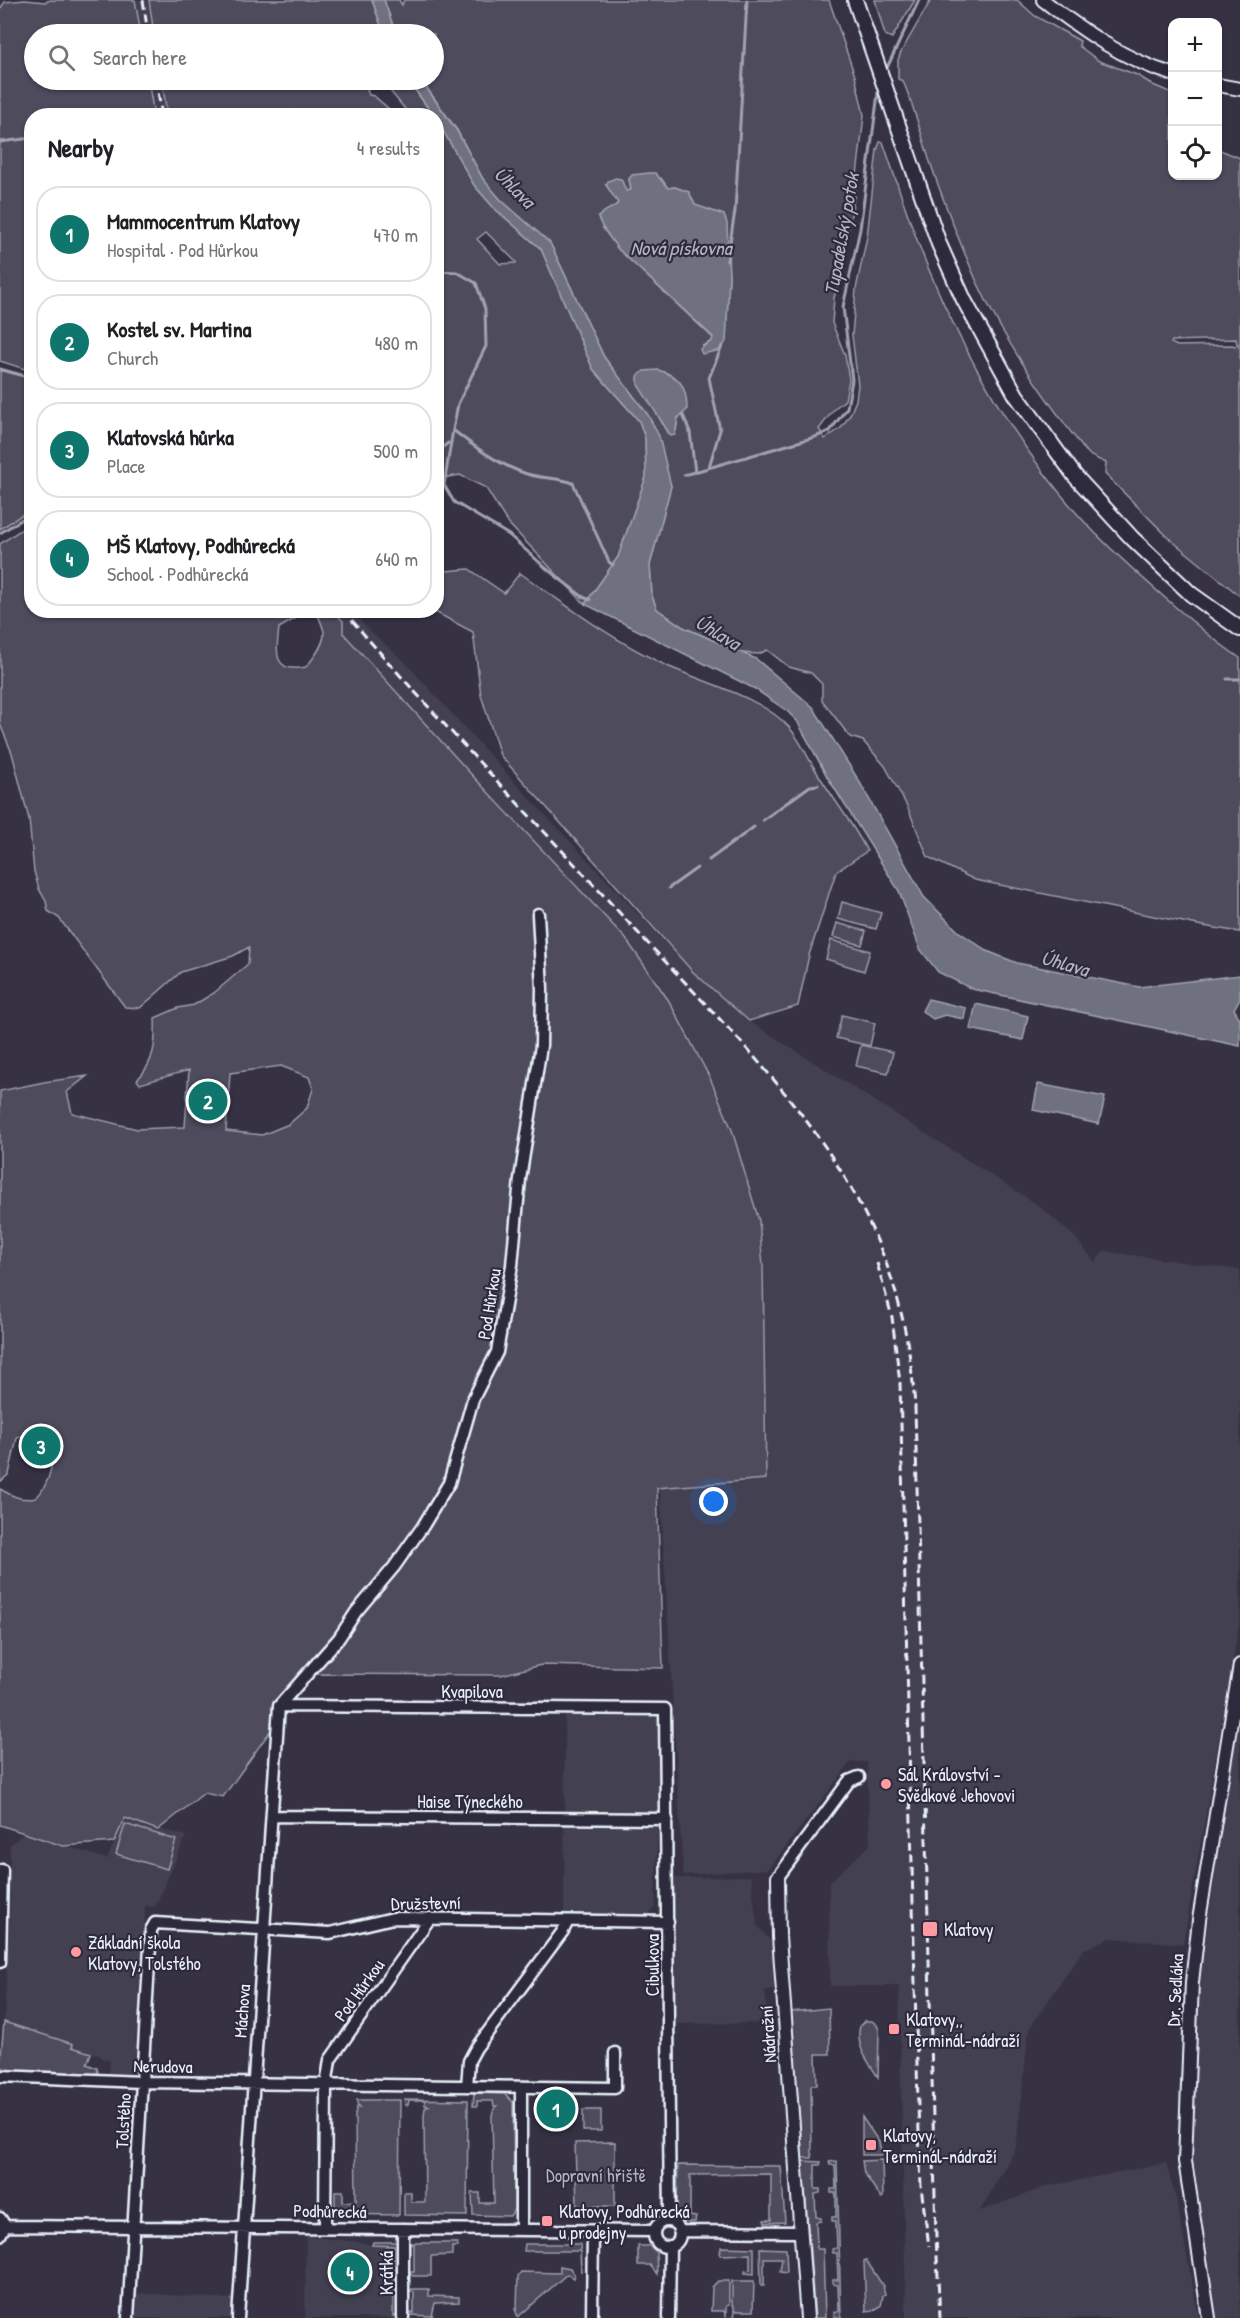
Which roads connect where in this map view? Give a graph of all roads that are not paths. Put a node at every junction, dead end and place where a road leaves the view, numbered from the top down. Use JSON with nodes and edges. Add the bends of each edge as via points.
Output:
{"nodes":[{"id":1,"x":855,"y":0,"type":"edge"},
{"id":2,"x":1043,"y":0,"type":"edge"},
{"id":3,"x":1168,"y":72,"type":"edge"},
{"id":4,"x":1222,"y":86,"type":"edge"},
{"id":5,"x":1240,"y":89,"type":"edge"},
{"id":6,"x":1240,"y":629,"type":"edge"},
{"id":7,"x":538,"y":914,"type":"dead end"},
{"id":8,"x":1240,"y":1665,"type":"edge"},
{"id":9,"x":279,"y":1706,"type":"junction"},
{"id":10,"x":665,"y":1709,"type":"joint"},
{"id":11,"x":859,"y":1777,"type":"dead end"},
{"id":12,"x":273,"y":1816,"type":"junction"},
{"id":13,"x":667,"y":1819,"type":"junction"},
{"id":14,"x":2,"y":1870,"type":"dead end"},
{"id":15,"x":778,"y":1877,"type":"joint"},
{"id":16,"x":430,"y":1918,"type":"junction"},
{"id":17,"x":568,"y":1920,"type":"junction"},
{"id":18,"x":668,"y":1922,"type":"junction"},
{"id":19,"x":152,"y":1926,"type":"joint"},
{"id":20,"x":263,"y":1929,"type":"junction"},
{"id":21,"x":0,"y":1962,"type":"edge"},
{"id":22,"x":615,"y":2053,"type":"dead end"},
{"id":23,"x":0,"y":2076,"type":"edge"},
{"id":24,"x":141,"y":2082,"type":"junction"},
{"id":25,"x":254,"y":2085,"type":"junction"},
{"id":26,"x":326,"y":2086,"type":"junction"},
{"id":27,"x":467,"y":2086,"type":"junction"},
{"id":28,"x":521,"y":2087,"type":"junction"},
{"id":29,"x":670,"y":2221,"type":"junction"},
{"id":30,"x":2,"y":2226,"type":"edge"},
{"id":31,"x":134,"y":2227,"type":"junction"},
{"id":32,"x":244,"y":2227,"type":"junction"},
{"id":33,"x":325,"y":2228,"type":"junction"},
{"id":34,"x":403,"y":2229,"type":"junction"},
{"id":35,"x":521,"y":2230,"type":"junction"},
{"id":36,"x":593,"y":2231,"type":"junction"},
{"id":37,"x":654,"y":2231,"type":"junction"},
{"id":38,"x":680,"y":2232,"type":"junction"},
{"id":39,"x":800,"y":2232,"type":"junction"},
{"id":40,"x":670,"y":2246,"type":"junction"},
{"id":41,"x":403,"y":2317,"type":"edge"},
{"id":42,"x":128,"y":2318,"type":"edge"},
{"id":43,"x":238,"y":2318,"type":"edge"},
{"id":44,"x":592,"y":2318,"type":"edge"},
{"id":45,"x":669,"y":2318,"type":"edge"},
{"id":46,"x":807,"y":2318,"type":"edge"},
{"id":47,"x":1209,"y":2318,"type":"edge"}],
"edges":[{"from":1,"to":6,"type":"main road","via":[[947,263],[1016,395],[1075,476],[1132,538],[1191,594]]},
{"from":2,"to":3,"type":"street","via":[[1121,53]]},
{"from":4,"to":5,"type":"street"},
{"from":7,"to":9,"type":"street","name":"Pod Hůrkou","via":[[540,1046],[497,1352],[473,1400],[449,1483],[423,1526],[339,1638]]},
{"from":8,"to":47,"type":"street","name":"Dr. Sedláka","via":[[1192,1982],[1185,2161]]},
{"from":9,"to":10,"type":"street","name":"Kvapilova"},
{"from":9,"to":12,"type":"street","name":"Máchova"},
{"from":10,"to":13,"type":"street","name":"Cibulkova"},
{"from":11,"to":15,"type":"street","name":"Nádražní","via":[[849,1781]]},
{"from":12,"to":13,"type":"street","name":"Haise Týneckého"},
{"from":12,"to":20,"type":"street","name":"Máchova"},
{"from":13,"to":18,"type":"street","name":"Cibulkova"},
{"from":14,"to":21,"type":"street"},
{"from":15,"to":39,"type":"street","name":"Nádražní"},
{"from":16,"to":17,"type":"street","name":"Družstevní"},
{"from":16,"to":20,"type":"street","name":"Družstevní","via":[[393,1918],[330,1933]]},
{"from":16,"to":26,"type":"street","name":"Pod Hůrkou","via":[[330,2060]]},
{"from":17,"to":18,"type":"street","name":"Družstevní"},
{"from":17,"to":27,"type":"street","via":[[476,2048],[469,2061]]},
{"from":18,"to":29,"type":"street","name":"Cibulkova"},
{"from":19,"to":20,"type":"street","name":"Družstevní","via":[[159,1922]]},
{"from":19,"to":24,"type":"street","name":"Tolstého"},
{"from":20,"to":25,"type":"street","name":"Máchova"},
{"from":22,"to":28,"type":"street","via":[[615,2088]]},
{"from":23,"to":24,"type":"street","name":"Nerudova"},
{"from":24,"to":25,"type":"street","name":"Nerudova"},
{"from":24,"to":31,"type":"street","name":"Tolstého"},
{"from":25,"to":26,"type":"street","name":"Nerudova"},
{"from":25,"to":32,"type":"street","name":"Máchova"},
{"from":26,"to":27,"type":"street"},
{"from":26,"to":33,"type":"street","name":"Pod Hůrkou"},
{"from":27,"to":28,"type":"street"},
{"from":28,"to":35,"type":"street"},
{"from":29,"to":37,"type":"street","via":[[659,2224]]},
{"from":29,"to":38,"type":"street"},
{"from":30,"to":31,"type":"street","name":"Podhůrecká"},
{"from":31,"to":32,"type":"street","name":"Podhůrecká"},
{"from":31,"to":42,"type":"street","name":"Tolstého"},
{"from":32,"to":33,"type":"street","name":"Podhůrecká"},
{"from":32,"to":43,"type":"street","name":"Máchova"},
{"from":33,"to":34,"type":"street","name":"Podhůrecká"},
{"from":34,"to":35,"type":"street","name":"Podhůrecká"},
{"from":34,"to":41,"type":"street","name":"Krátká"},
{"from":35,"to":36,"type":"street","name":"Podhůrecká"},
{"from":36,"to":37,"type":"street","name":"Podhůrecká"},
{"from":36,"to":44,"type":"street"},
{"from":37,"to":40,"type":"street","via":[[659,2244]]},
{"from":38,"to":39,"type":"street"},
{"from":38,"to":40,"type":"street","via":[[678,2241]]},
{"from":39,"to":46,"type":"street","name":"Nádražní"},
{"from":40,"to":45,"type":"street"}]}
